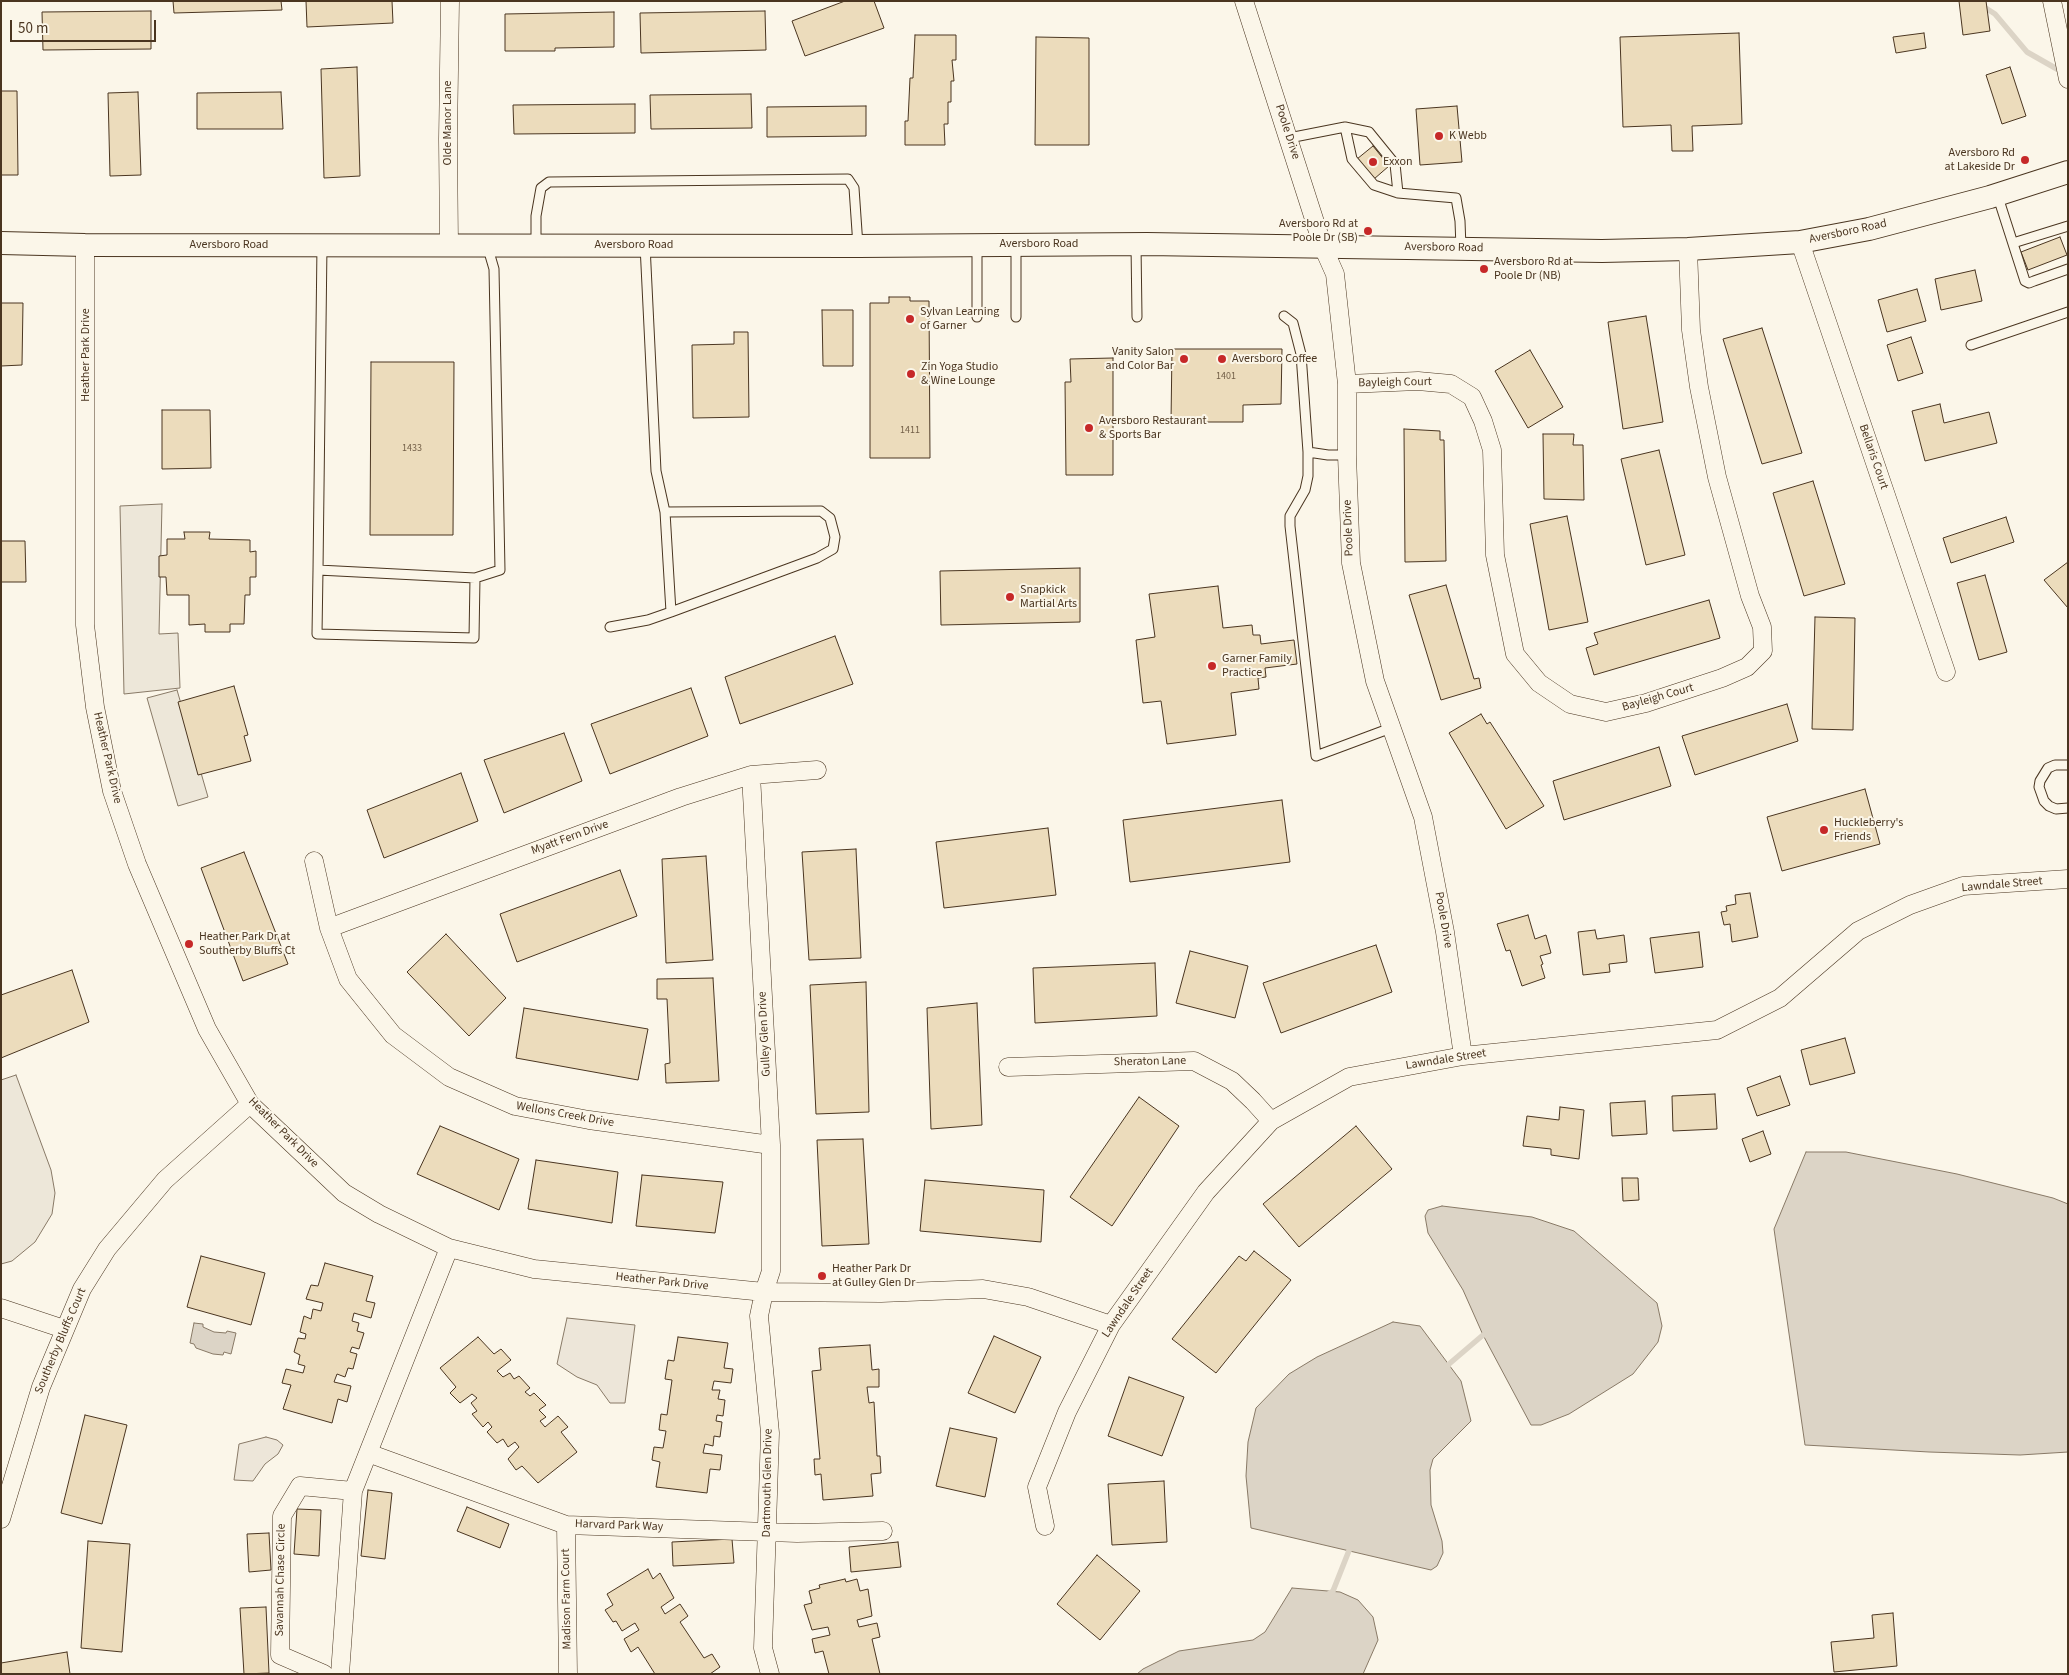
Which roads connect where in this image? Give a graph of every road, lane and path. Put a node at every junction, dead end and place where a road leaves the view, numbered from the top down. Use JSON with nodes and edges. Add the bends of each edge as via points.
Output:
{"nodes":[{"id":1,"x":450,"y":1,"type":"edge"},
{"id":2,"x":1244,"y":1,"type":"edge"},
{"id":3,"x":2052,"y":1,"type":"edge"},
{"id":4,"x":2068,"y":79,"type":"edge"},
{"id":5,"x":1345,"y":127,"type":"junction"},
{"id":6,"x":1289,"y":138,"type":"junction"},
{"id":7,"x":2068,"y":172,"type":"edge"},
{"id":8,"x":1398,"y":193,"type":"junction"},
{"id":9,"x":1997,"y":194,"type":"junction"},
{"id":10,"x":2068,"y":226,"type":"edge"},
{"id":11,"x":1800,"y":242,"type":"junction"},
{"id":12,"x":1,"y":243,"type":"edge"},
{"id":13,"x":2013,"y":243,"type":"junction"},
{"id":14,"x":645,"y":244,"type":"junction"},
{"id":15,"x":977,"y":244,"type":"junction"},
{"id":16,"x":1016,"y":244,"type":"junction"},
{"id":17,"x":1136,"y":244,"type":"junction"},
{"id":18,"x":86,"y":245,"type":"junction"},
{"id":19,"x":322,"y":245,"type":"junction"},
{"id":20,"x":449,"y":245,"type":"junction"},
{"id":21,"x":487,"y":245,"type":"junction"},
{"id":22,"x":536,"y":245,"type":"junction"},
{"id":23,"x":858,"y":246,"type":"junction"},
{"id":24,"x":1323,"y":247,"type":"junction"},
{"id":25,"x":1461,"y":248,"type":"junction"},
{"id":26,"x":1688,"y":249,"type":"junction"},
{"id":27,"x":2068,"y":269,"type":"edge"},
{"id":28,"x":2068,"y":312,"type":"edge"},
{"id":29,"x":1284,"y":316,"type":"dead end"},
{"id":30,"x":977,"y":317,"type":"dead end"},
{"id":31,"x":1016,"y":317,"type":"dead end"},
{"id":32,"x":1137,"y":317,"type":"dead end"},
{"id":33,"x":1971,"y":344,"type":"dead end"},
{"id":34,"x":1347,"y":384,"type":"junction"},
{"id":35,"x":1308,"y":452,"type":"junction"},
{"id":36,"x":1347,"y":455,"type":"junction"},
{"id":37,"x":665,"y":512,"type":"junction"},
{"id":38,"x":318,"y":570,"type":"junction"},
{"id":39,"x":475,"y":578,"type":"junction"},
{"id":40,"x":671,"y":612,"type":"junction"},
{"id":41,"x":610,"y":627,"type":"dead end"},
{"id":42,"x":1946,"y":672,"type":"dead end"},
{"id":43,"x":1391,"y":728,"type":"junction"},
{"id":44,"x":2068,"y":765,"type":"edge"},
{"id":45,"x":817,"y":770,"type":"dead end"},
{"id":46,"x":751,"y":775,"type":"junction"},
{"id":47,"x":2068,"y":808,"type":"edge"},
{"id":48,"x":314,"y":861,"type":"dead end"},
{"id":49,"x":2068,"y":879,"type":"edge"},
{"id":50,"x":329,"y":928,"type":"junction"},
{"id":51,"x":1463,"y":1056,"type":"junction"},
{"id":52,"x":1008,"y":1067,"type":"dead end"},
{"id":53,"x":250,"y":1104,"type":"junction"},
{"id":54,"x":1271,"y":1122,"type":"junction"},
{"id":55,"x":771,"y":1145,"type":"junction"},
{"id":56,"x":449,"y":1248,"type":"junction"},
{"id":57,"x":764,"y":1292,"type":"junction"},
{"id":58,"x":1,"y":1308,"type":"edge"},
{"id":59,"x":1112,"y":1325,"type":"junction"},
{"id":60,"x":64,"y":1329,"type":"junction"},
{"id":61,"x":368,"y":1453,"type":"junction"},
{"id":62,"x":353,"y":1491,"type":"junction"},
{"id":63,"x":1,"y":1519,"type":"edge"},
{"id":64,"x":566,"y":1525,"type":"junction"},
{"id":65,"x":1044,"y":1526,"type":"dead end"},
{"id":66,"x":767,"y":1531,"type":"junction"},
{"id":67,"x":883,"y":1531,"type":"dead end"},
{"id":68,"x":324,"y":1674,"type":"edge"},
{"id":69,"x":340,"y":1674,"type":"edge"},
{"id":70,"x":568,"y":1674,"type":"edge"},
{"id":71,"x":770,"y":1674,"type":"edge"}],
"edges":[{"from":1,"to":20,"type":"street","name":"Olde Manor Lane"},
{"from":2,"to":6,"type":"street","name":"Poole Drive"},
{"from":3,"to":4,"type":"street"},
{"from":5,"to":6,"type":"lane"},
{"from":5,"to":8,"type":"lane","via":[[1352,159],[1374,186]]},
{"from":5,"to":8,"type":"lane","via":[[1370,132],[1395,164]]},
{"from":6,"to":24,"type":"street","name":"Poole Drive"},
{"from":7,"to":9,"type":"street","name":"Aversboro Road"},
{"from":8,"to":25,"type":"lane","via":[[1456,198]]},
{"from":9,"to":11,"type":"street","name":"Aversboro Road","via":[[1869,229]]},
{"from":9,"to":13,"type":"lane"},
{"from":10,"to":13,"type":"lane"},
{"from":11,"to":26,"type":"street","name":"Aversboro Road"},
{"from":11,"to":42,"type":"street","name":"Bellaris Court"},
{"from":12,"to":18,"type":"street","name":"Aversboro Road"},
{"from":13,"to":27,"type":"lane","via":[[2028,282]]},
{"from":14,"to":22,"type":"street","name":"Aversboro Road"},
{"from":14,"to":23,"type":"street","name":"Aversboro Road"},
{"from":14,"to":37,"type":"lane","via":[[656,471]]},
{"from":15,"to":16,"type":"street","name":"Aversboro Road"},
{"from":15,"to":23,"type":"street","name":"Aversboro Road"},
{"from":15,"to":30,"type":"lane"},
{"from":16,"to":17,"type":"street","name":"Aversboro Road"},
{"from":16,"to":31,"type":"lane"},
{"from":17,"to":24,"type":"street","name":"Aversboro Road"},
{"from":17,"to":32,"type":"lane"},
{"from":18,"to":19,"type":"street","name":"Aversboro Road"},
{"from":18,"to":53,"type":"street","name":"Heather Park Drive","via":[[85,625],[112,791],[137,864],[207,1029]]},
{"from":19,"to":20,"type":"street","name":"Aversboro Road"},
{"from":19,"to":38,"type":"lane"},
{"from":20,"to":21,"type":"street","name":"Aversboro Road"},
{"from":21,"to":22,"type":"street","name":"Aversboro Road"},
{"from":21,"to":39,"type":"lane","via":[[494,269],[500,570]]},
{"from":22,"to":23,"type":"lane","via":[[536,216],[541,188],[549,182],[848,179],[854,188]]},
{"from":24,"to":25,"type":"street","name":"Aversboro Road"},
{"from":24,"to":34,"type":"street","name":"Poole Drive","via":[[1336,274]]},
{"from":25,"to":26,"type":"street","name":"Aversboro Road"},
{"from":26,"to":34,"type":"street","name":"Bayleigh Court","via":[[1691,330],[1699,387],[1717,477],[1750,596],[1762,627],[1763,651],[1747,667],[1722,678],[1646,703],[1606,712],[1570,704],[1539,683],[1515,654],[1495,554],[1492,450],[1484,421],[1472,397],[1451,384],[1418,381]]},
{"from":28,"to":33,"type":"lane"},
{"from":29,"to":35,"type":"lane","via":[[1293,323],[1301,354]]},
{"from":34,"to":36,"type":"street","name":"Poole Drive"},
{"from":35,"to":36,"type":"lane"},
{"from":35,"to":43,"type":"lane","via":[[1305,490],[1290,516],[1290,526],[1316,756]]},
{"from":36,"to":43,"type":"street","name":"Poole Drive","via":[[1351,563],[1375,681]]},
{"from":37,"to":40,"type":"lane"},
{"from":37,"to":40,"type":"lane","via":[[821,511],[830,518],[835,537],[833,549],[817,558]]},
{"from":38,"to":39,"type":"lane"},
{"from":38,"to":39,"type":"lane","via":[[317,634],[474,638]]},
{"from":40,"to":41,"type":"lane"},
{"from":43,"to":51,"type":"street","name":"Poole Drive","via":[[1422,817],[1446,932]]},
{"from":44,"to":47,"type":"lane","via":[[2048,768],[2039,788],[2044,801],[2050,806]]},
{"from":45,"to":46,"type":"street","name":"Myatt Fern Drive"},
{"from":46,"to":50,"type":"street","name":"Myatt Fern Drive","via":[[681,797]]},
{"from":46,"to":55,"type":"street","name":"Gulley Glen Drive"},
{"from":48,"to":50,"type":"street","name":"Wellons Creek Drive"},
{"from":49,"to":51,"type":"street","name":"Lawndale Street","via":[[1963,886],[1910,905],[1858,931],[1780,998],[1717,1030]]},
{"from":50,"to":55,"type":"street","name":"Wellons Creek Drive","via":[[348,979],[376,1014],[393,1034],[449,1077],[515,1106],[589,1120]]},
{"from":51,"to":54,"type":"street","name":"Lawndale Street","via":[[1349,1077]]},
{"from":52,"to":54,"type":"street","name":"Sheraton Lane","via":[[1194,1061],[1232,1082]]},
{"from":53,"to":56,"type":"street","name":"Heather Park Drive","via":[[344,1192],[379,1214]]},
{"from":53,"to":60,"type":"street","name":"Southerby Bluffs Court","via":[[165,1180],[107,1249],[82,1289]]},
{"from":54,"to":59,"type":"street","name":"Lawndale Street","via":[[1206,1192]]},
{"from":55,"to":57,"type":"street","name":"Gulley Glen Drive","via":[[771,1271]]},
{"from":56,"to":57,"type":"street","name":"Heather Park Drive","via":[[534,1269]]},
{"from":56,"to":61,"type":"street"},
{"from":57,"to":59,"type":"street","name":"Heather Park Drive","via":[[881,1293],[982,1289],[1028,1297]]},
{"from":57,"to":66,"type":"street","name":"Dartmouth Glen Drive","via":[[759,1316],[770,1433]]},
{"from":58,"to":60,"type":"street"},
{"from":59,"to":65,"type":"street","name":"Lawndale Street","via":[[1067,1412],[1037,1487]]},
{"from":60,"to":63,"type":"street","name":"Southerby Bluffs Court","via":[[41,1387]]},
{"from":61,"to":62,"type":"street"},
{"from":61,"to":64,"type":"street","name":"Harvard Park Way"},
{"from":62,"to":68,"type":"street","name":"Savannah Chase Circle","via":[[300,1486],[282,1516],[280,1655]]},
{"from":62,"to":69,"type":"street"},
{"from":64,"to":66,"type":"street","name":"Harvard Park Way"},
{"from":64,"to":70,"type":"street","name":"Madison Farm Court"},
{"from":66,"to":67,"type":"street","name":"Harvard Park Way"},
{"from":66,"to":71,"type":"street","name":"Dartmouth Glen Drive","via":[[764,1648]]}]}
